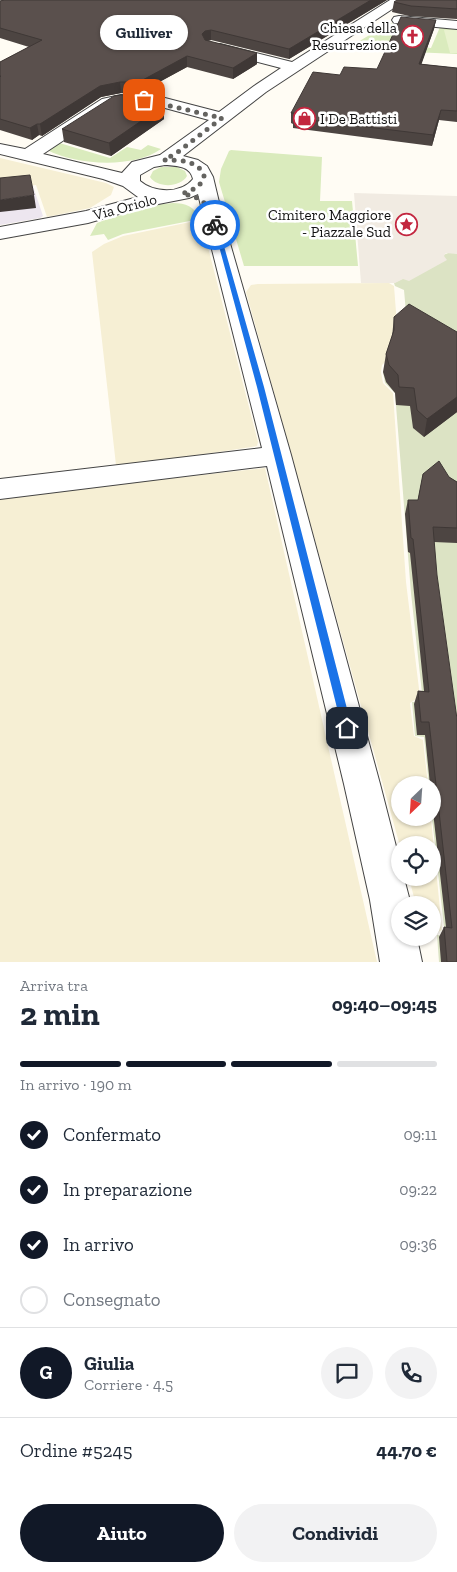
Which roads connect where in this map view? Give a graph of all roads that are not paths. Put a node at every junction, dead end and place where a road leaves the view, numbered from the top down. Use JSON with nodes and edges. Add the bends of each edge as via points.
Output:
{"nodes":[{"id":1,"x":399,"y":0,"type":"edge"},
{"id":2,"x":376,"y":15,"type":"junction"},
{"id":3,"x":457,"y":25,"type":"edge"},
{"id":4,"x":211,"y":46,"type":"edge"},
{"id":5,"x":294,"y":67,"type":"junction"},
{"id":6,"x":237,"y":106,"type":"junction"},
{"id":7,"x":222,"y":118,"type":"junction"},
{"id":8,"x":0,"y":149,"type":"edge"},
{"id":9,"x":27,"y":156,"type":"junction"},
{"id":10,"x":164,"y":160,"type":"junction"},
{"id":11,"x":143,"y":164,"type":"junction"},
{"id":12,"x":79,"y":168,"type":"junction"},
{"id":13,"x":201,"y":172,"type":"junction"},
{"id":14,"x":131,"y":184,"type":"junction"},
{"id":15,"x":178,"y":194,"type":"junction"},
{"id":16,"x":78,"y":219,"type":"junction"},
{"id":17,"x":213,"y":219,"type":"junction"},
{"id":18,"x":0,"y":233,"type":"edge"},
{"id":19,"x":278,"y":455,"type":"junction"},
{"id":20,"x":0,"y":489,"type":"edge"},
{"id":21,"x":401,"y":962,"type":"edge"}],
"edges":[{"from":1,"to":2,"type":"street"},
{"from":2,"to":3,"type":"street","via":[[409,22]]},
{"from":2,"to":5,"type":"street"},
{"from":4,"to":5,"type":"street"},
{"from":5,"to":6,"type":"street"},
{"from":6,"to":7,"type":"street"},
{"from":6,"to":13,"type":"street","via":[[204,150]]},
{"from":7,"to":9,"type":"street","via":[[149,101],[124,99],[108,103]]},
{"from":7,"to":10,"type":"street"},
{"from":8,"to":9,"type":"street"},
{"from":9,"to":12,"type":"street"},
{"from":10,"to":11,"type":"street"},
{"from":10,"to":13,"type":"street","via":[[182,161]]},
{"from":11,"to":12,"type":"street","via":[[120,168]]},
{"from":11,"to":14,"type":"street","name":"Via Oriolo","via":[[130,174]]},
{"from":12,"to":14,"type":"street"},
{"from":13,"to":15,"type":"street","name":"Via Oriolo","via":[[202,182],[196,188]]},
{"from":13,"to":17,"type":"street"},
{"from":14,"to":15,"type":"street","via":[[150,194]]},
{"from":14,"to":16,"type":"street","name":"Via Oriolo","via":[[117,201]]},
{"from":15,"to":16,"type":"street","name":"Via Oriolo"},
{"from":15,"to":17,"type":"street","via":[[199,198]]},
{"from":16,"to":18,"type":"street"},
{"from":17,"to":19,"type":"street"},
{"from":19,"to":20,"type":"street"},
{"from":19,"to":21,"type":"street","via":[[390,900]]}]}
